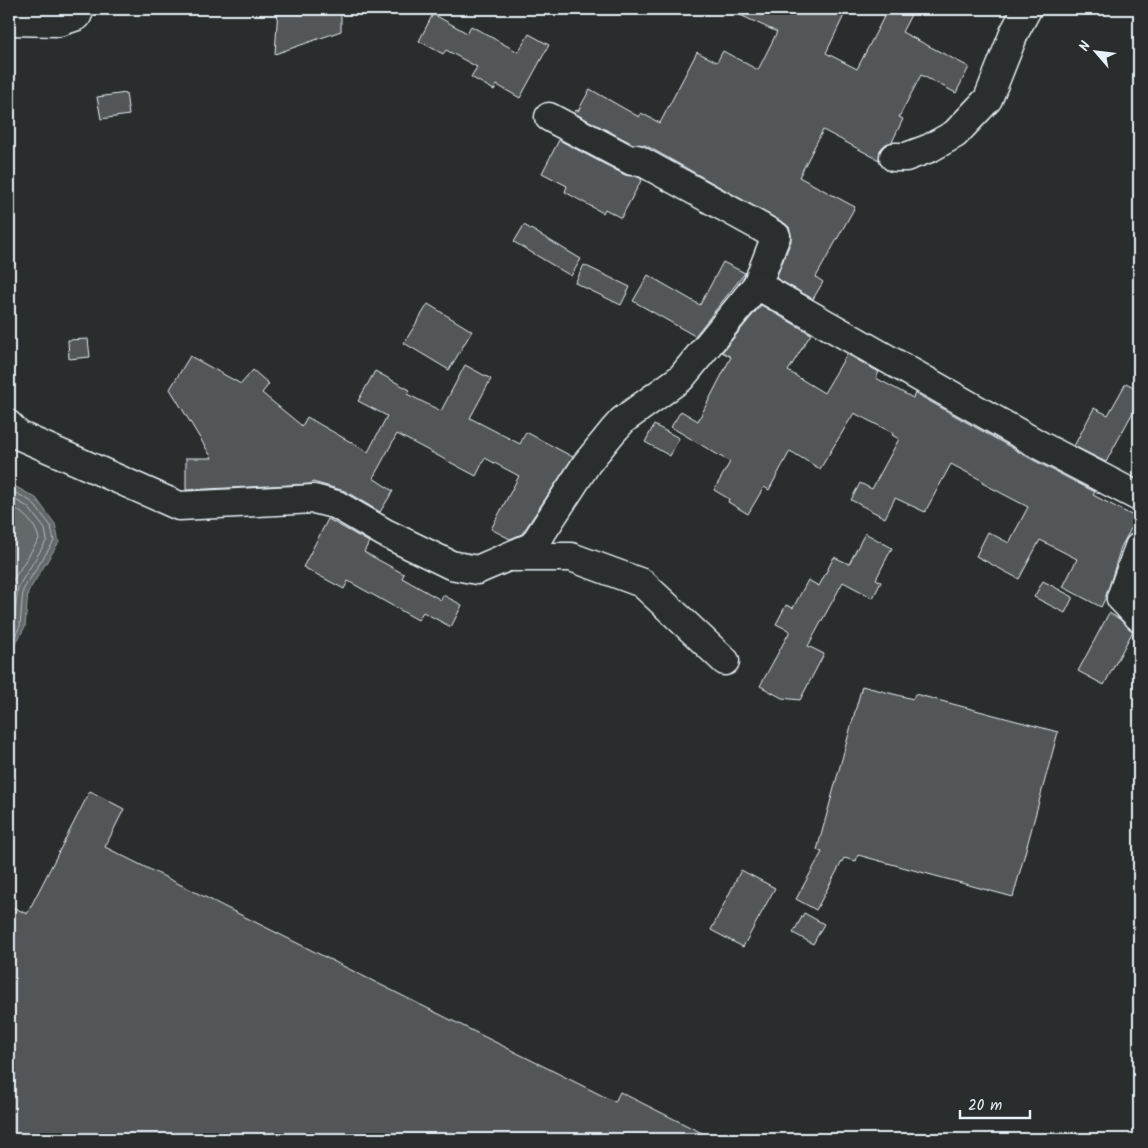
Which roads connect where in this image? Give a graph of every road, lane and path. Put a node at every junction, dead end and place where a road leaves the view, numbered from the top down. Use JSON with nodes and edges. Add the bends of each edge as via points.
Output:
{"nodes":[{"id":1,"x":80,"y":9,"type":"edge"},
{"id":2,"x":1026,"y":9,"type":"edge"},
{"id":3,"x":9,"y":21,"type":"edge"},
{"id":4,"x":549,"y":117,"type":"dead end"},
{"id":5,"x":894,"y":157,"type":"dead end"},
{"id":6,"x":757,"y":285,"type":"junction"},
{"id":7,"x":9,"y":425,"type":"edge"},
{"id":8,"x":1139,"y":497,"type":"edge"},
{"id":9,"x":1139,"y":547,"type":"edge"},
{"id":10,"x":508,"y":558,"type":"junction"},
{"id":11,"x":1139,"y":618,"type":"edge"},
{"id":12,"x":725,"y":661,"type":"dead end"}],
"edges":[{"from":1,"to":3,"type":"street","via":[[77,16],[59,22]]},
{"from":2,"to":5,"type":"street","via":[[988,99],[955,134],[930,148],[906,157]]},
{"from":4,"to":6,"type":"street","via":[[666,174],[776,236]]},
{"from":6,"to":8,"type":"street","via":[[1043,447]]},
{"from":6,"to":10,"type":"street","via":[[681,378],[623,420],[613,431],[587,463],[532,546]]},
{"from":7,"to":10,"type":"street","via":[[18,436],[179,506],[314,499],[337,505],[385,533],[452,565],[477,570]]},
{"from":9,"to":11,"type":"street","via":[[1121,598]]},
{"from":10,"to":12,"type":"street","via":[[571,557],[642,583]]}]}
